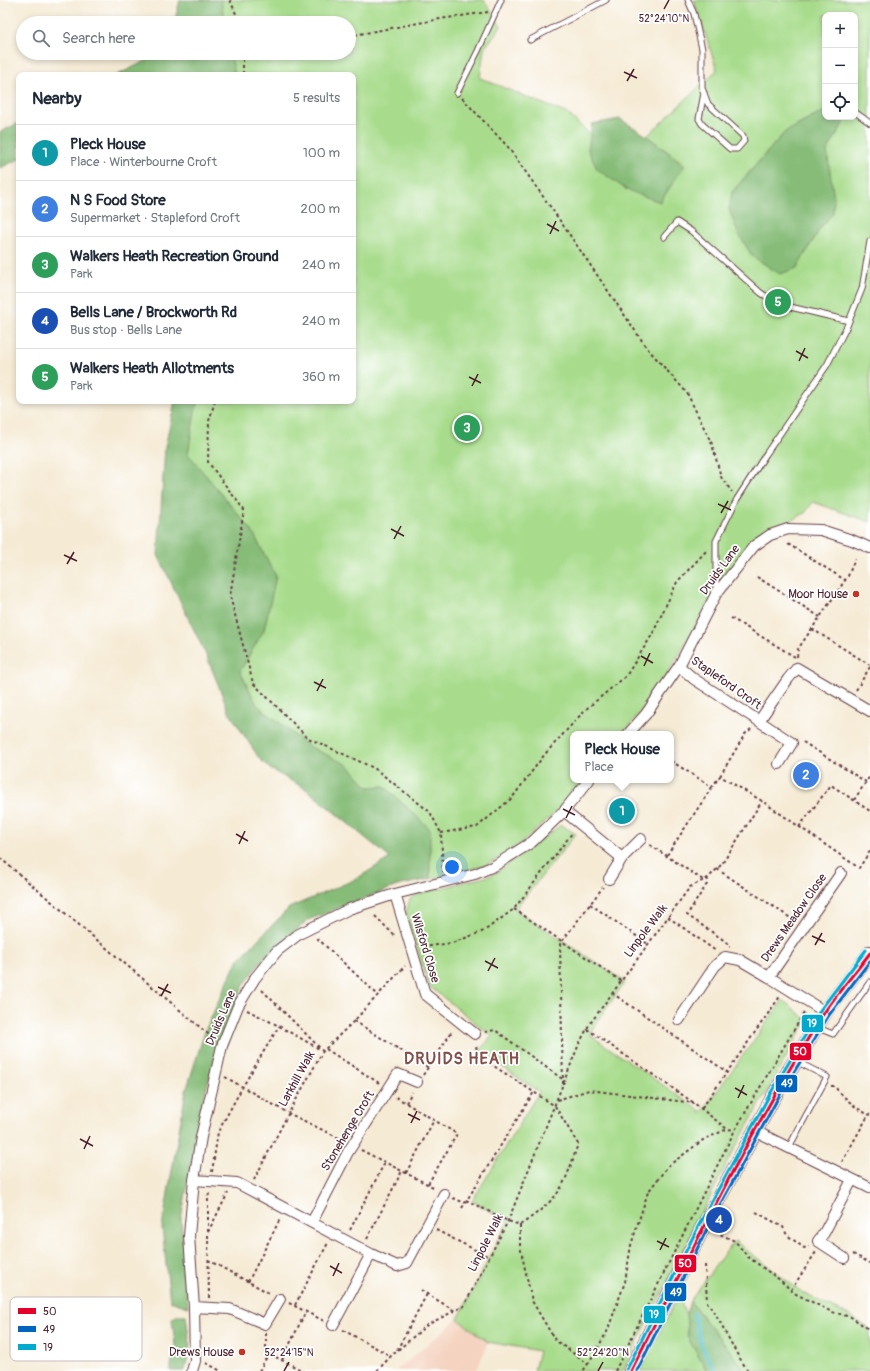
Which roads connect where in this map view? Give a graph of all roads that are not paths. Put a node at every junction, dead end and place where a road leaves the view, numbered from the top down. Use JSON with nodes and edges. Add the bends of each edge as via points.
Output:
{"nodes":[{"id":1,"x":501,"y":0,"type":"edge"},
{"id":2,"x":606,"y":0,"type":"edge"},
{"id":3,"x":688,"y":0,"type":"edge"},
{"id":4,"x":530,"y":40,"type":"dead end"},
{"id":5,"x":457,"y":93,"type":"road end"},
{"id":6,"x":704,"y":93,"type":"junction"},
{"id":7,"x":858,"y":114,"type":"edge"},
{"id":8,"x":870,"y":123,"type":"edge"},
{"id":9,"x":664,"y":237,"type":"dead end"},
{"id":10,"x":870,"y":242,"type":"edge"},
{"id":11,"x":849,"y":321,"type":"junction"},
{"id":12,"x":870,"y":548,"type":"edge"},
{"id":13,"x":716,"y":594,"type":"junction"},
{"id":14,"x":679,"y":666,"type":"junction"},
{"id":15,"x":870,"y":710,"type":"edge"},
{"id":16,"x":759,"y":721,"type":"junction"},
{"id":17,"x":631,"y":731,"type":"edge"},
{"id":18,"x":779,"y":764,"type":"dead end"},
{"id":19,"x":587,"y":783,"type":"edge"},
{"id":20,"x":564,"y":811,"type":"junction"},
{"id":21,"x":640,"y":839,"type":"road end"},
{"id":22,"x":622,"y":858,"type":"junction"},
{"id":23,"x":841,"y":873,"type":"dead end"},
{"id":24,"x":609,"y":879,"type":"road end"},
{"id":25,"x":395,"y":894,"type":"junction"},
{"id":26,"x":868,"y":959,"type":"edge"},
{"id":27,"x":769,"y":977,"type":"junction"},
{"id":28,"x":870,"y":982,"type":"edge"},
{"id":29,"x":825,"y":1012,"type":"junction"},
{"id":30,"x":679,"y":1020,"type":"dead end"},
{"id":31,"x":816,"y":1027,"type":"junction"},
{"id":32,"x":474,"y":1034,"type":"road end"},
{"id":33,"x":795,"y":1061,"type":"junction"},
{"id":34,"x":417,"y":1082,"type":"road end"},
{"id":35,"x":755,"y":1131,"type":"junction"},
{"id":36,"x":789,"y":1147,"type":"junction"},
{"id":37,"x":194,"y":1180,"type":"junction"},
{"id":38,"x":852,"y":1180,"type":"junction"},
{"id":39,"x":870,"y":1188,"type":"edge"},
{"id":40,"x":444,"y":1194,"type":"road end"},
{"id":41,"x":312,"y":1222,"type":"junction"},
{"id":42,"x":371,"y":1254,"type":"junction"},
{"id":43,"x":844,"y":1258,"type":"dead end"},
{"id":44,"x":280,"y":1299,"type":"road end"},
{"id":45,"x":194,"y":1306,"type":"junction"},
{"id":46,"x":333,"y":1325,"type":"road end"},
{"id":47,"x":192,"y":1371,"type":"edge"},
{"id":48,"x":632,"y":1371,"type":"edge"}],
"edges":[{"from":1,"to":5,"type":"lane"},
{"from":2,"to":4,"type":"lane"},
{"from":3,"to":6,"type":"lane","via":[[702,49]]},
{"from":6,"to":6,"type":"lane","via":[[708,104],[743,136],[744,141],[737,149],[730,149],[702,124],[699,118]]},
{"from":7,"to":8,"type":"lane"},
{"from":9,"to":11,"type":"lane","via":[[677,222],[691,231],[761,294],[778,304]]},
{"from":10,"to":11,"type":"lane","via":[[862,289]]},
{"from":11,"to":13,"type":"lane","via":[[827,365],[737,499],[716,541]]},
{"from":12,"to":13,"type":"street","name":"Druids Lane","via":[[821,530],[788,529],[770,535],[754,546]]},
{"from":13,"to":14,"type":"street","name":"Druids Lane"},
{"from":14,"to":16,"type":"street","name":"Stapleford Croft","via":[[694,679]]},
{"from":14,"to":17,"type":"street","name":"Druids Lane","via":[[646,714]]},
{"from":15,"to":16,"type":"street","name":"Stapleford Croft","via":[[797,668]]},
{"from":16,"to":18,"type":"street","name":"Stapleford Croft","via":[[792,743]]},
{"from":19,"to":20,"type":"street","name":"Druids Lane"},
{"from":20,"to":22,"type":"street"},
{"from":20,"to":25,"type":"street","name":"Druids Lane","via":[[532,842],[494,866],[475,874]]},
{"from":21,"to":22,"type":"street"},
{"from":22,"to":24,"type":"street"},
{"from":23,"to":27,"type":"street","name":"Drews Meadow Close"},
{"from":25,"to":32,"type":"street","name":"Wilsford Close","via":[[425,994]]},
{"from":25,"to":37,"type":"street","name":"Druids Lane","via":[[349,909],[299,934],[277,951],[255,978],[238,1006],[222,1046]]},
{"from":26,"to":29,"type":"street"},
{"from":27,"to":29,"type":"street","name":"Drews Meadow Close"},
{"from":27,"to":30,"type":"street","name":"Drews Meadow Close","via":[[740,960],[726,957],[715,966]]},
{"from":28,"to":31,"type":"lane","via":[[834,1034]]},
{"from":29,"to":31,"type":"street"},
{"from":31,"to":33,"type":"street"},
{"from":33,"to":35,"type":"street"},
{"from":33,"to":36,"type":"lane","via":[[827,1077]]},
{"from":34,"to":41,"type":"street","name":"Stonehenge Croft","via":[[398,1074],[352,1145]]},
{"from":35,"to":36,"type":"street"},
{"from":35,"to":48,"type":"street","via":[[703,1227]]},
{"from":36,"to":38,"type":"street"},
{"from":37,"to":41,"type":"street","via":[[237,1183]]},
{"from":37,"to":45,"type":"street","name":"Druids Lane","via":[[189,1236]]},
{"from":38,"to":39,"type":"street"},
{"from":38,"to":43,"type":"street","via":[[820,1243]]},
{"from":40,"to":42,"type":"street","via":[[407,1263],[397,1266]]},
{"from":41,"to":42,"type":"street"},
{"from":42,"to":46,"type":"street"},
{"from":44,"to":45,"type":"street","via":[[265,1324],[230,1309]]},
{"from":45,"to":47,"type":"street","name":"Druids Lane","via":[[195,1361]]}]}
